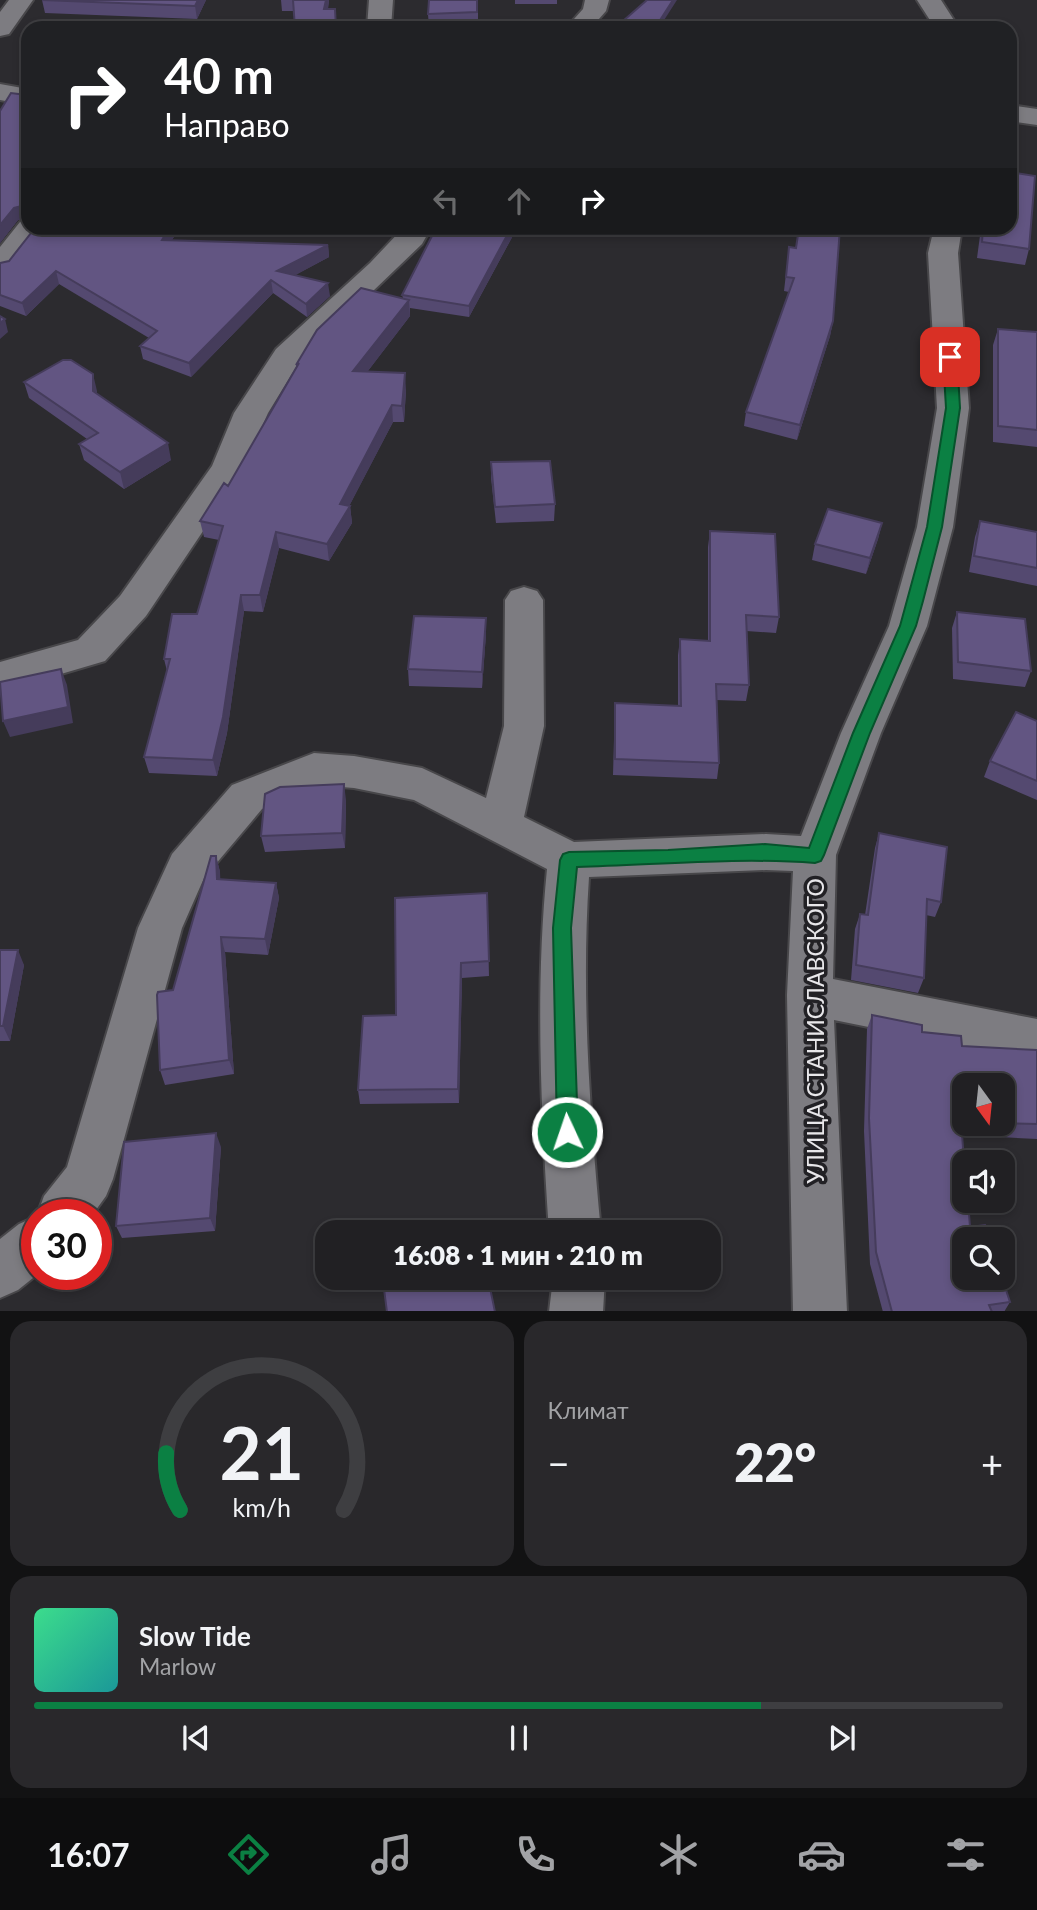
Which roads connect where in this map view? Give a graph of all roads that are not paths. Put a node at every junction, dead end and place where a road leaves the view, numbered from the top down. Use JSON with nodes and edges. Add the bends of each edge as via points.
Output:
{"nodes":[{"id":1,"x":21,"y":0,"type":"edge"},
{"id":2,"x":381,"y":0,"type":"edge"},
{"id":3,"x":597,"y":0,"type":"edge"},
{"id":4,"x":929,"y":0,"type":"edge"},
{"id":5,"x":380,"y":21,"type":"edge"},
{"id":6,"x":585,"y":21,"type":"edge"},
{"id":7,"x":942,"y":21,"type":"edge"},
{"id":8,"x":0,"y":29,"type":"edge"},
{"id":9,"x":0,"y":92,"type":"edge"},
{"id":10,"x":21,"y":96,"type":"edge"},
{"id":11,"x":1017,"y":114,"type":"edge"},
{"id":12,"x":1037,"y":117,"type":"edge"},
{"id":13,"x":24,"y":235,"type":"edge"},
{"id":14,"x":414,"y":235,"type":"edge"},
{"id":15,"x":947,"y":235,"type":"edge"},
{"id":16,"x":0,"y":266,"type":"edge"},
{"id":17,"x":524,"y":600,"type":"dead end"},
{"id":18,"x":0,"y":677,"type":"edge"},
{"id":19,"x":501,"y":824,"type":"junction"},
{"id":20,"x":815,"y":855,"type":"junction"},
{"id":21,"x":569,"y":860,"type":"junction"},
{"id":22,"x":810,"y":995,"type":"junction"},
{"id":23,"x":1037,"y":1040,"type":"edge"},
{"id":24,"x":73,"y":1199,"type":"edge"},
{"id":25,"x":574,"y":1220,"type":"edge"},
{"id":26,"x":21,"y":1255,"type":"edge"},
{"id":27,"x":0,"y":1272,"type":"edge"},
{"id":28,"x":578,"y":1290,"type":"edge"},
{"id":29,"x":576,"y":1311,"type":"edge"},
{"id":30,"x":820,"y":1311,"type":"edge"}],
"edges":[{"from":1,"to":8,"type":"street"},
{"from":2,"to":5,"type":"street"},
{"from":3,"to":6,"type":"street"},
{"from":4,"to":7,"type":"street"},
{"from":9,"to":10,"type":"street"},
{"from":11,"to":12,"type":"street"},
{"from":13,"to":16,"type":"street"},
{"from":14,"to":18,"type":"street","via":[[287,356],[251,413],[228,468],[133,606],[91,651]]},
{"from":15,"to":20,"type":"street","name":"УЛИЦА СТАНИСЛАВСКОГО","via":[[943,253],[953,408],[935,527],[908,626]]},
{"from":17,"to":19,"type":"street","via":[[524,726]]},
{"from":19,"to":21,"type":"street"},
{"from":19,"to":24,"type":"street","via":[[422,785],[354,772],[314,769],[247,797],[187,867],[160,928],[88,1179]]},
{"from":20,"to":21,"type":"street","via":[[765,852]]},
{"from":20,"to":22,"type":"street","name":"УЛИЦА СТАНИСЛАВСКОГО"},
{"from":21,"to":25,"type":"street","via":[[562,941],[565,1107]]},
{"from":22,"to":23,"type":"street"},
{"from":22,"to":30,"type":"street","name":"УЛИЦА СТАНИСЛАВСКОГО"},
{"from":26,"to":27,"type":"street"},
{"from":28,"to":29,"type":"street"}]}
